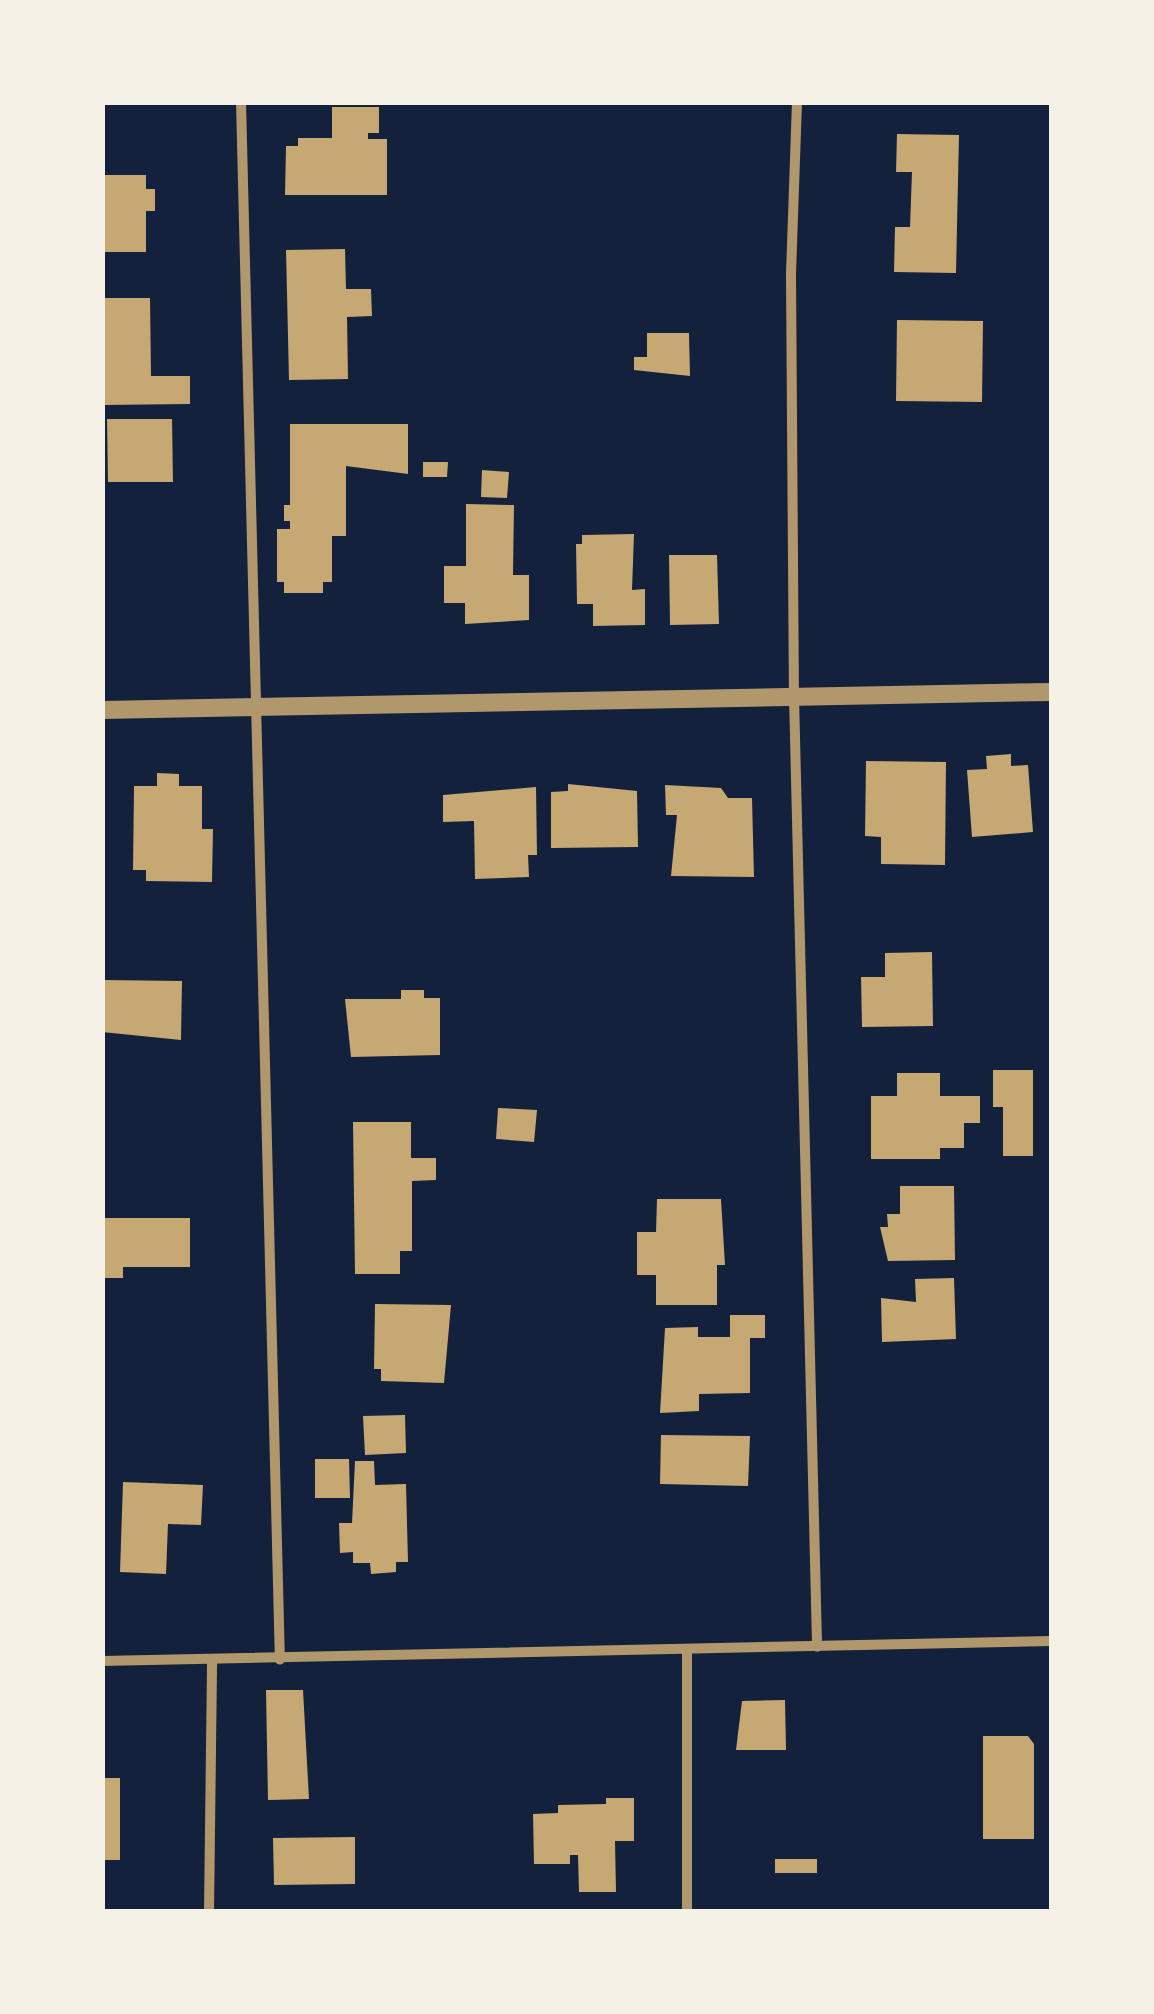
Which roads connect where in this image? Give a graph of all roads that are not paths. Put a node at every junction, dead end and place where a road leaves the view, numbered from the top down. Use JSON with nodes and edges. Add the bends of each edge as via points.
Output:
{"nodes":[{"id":1,"x":242,"y":102,"type":"edge"},
{"id":2,"x":797,"y":102,"type":"edge"},
{"id":3,"x":1052,"y":692,"type":"edge"},
{"id":4,"x":794,"y":696,"type":"junction"},
{"id":5,"x":254,"y":708,"type":"junction"},
{"id":6,"x":102,"y":710,"type":"edge"},
{"id":7,"x":1052,"y":1641,"type":"edge"},
{"id":8,"x":816,"y":1647,"type":"junction"},
{"id":9,"x":687,"y":1650,"type":"junction"},
{"id":10,"x":280,"y":1660,"type":"junction"},
{"id":11,"x":102,"y":1661,"type":"edge"},
{"id":12,"x":212,"y":1661,"type":"junction"},
{"id":13,"x":209,"y":1912,"type":"edge"},
{"id":14,"x":687,"y":1912,"type":"edge"}],
"edges":[{"from":1,"to":5,"type":"street"},
{"from":2,"to":4,"type":"street","via":[[791,276]]},
{"from":3,"to":4,"type":"street"},
{"from":4,"to":5,"type":"street"},
{"from":4,"to":8,"type":"street"},
{"from":5,"to":6,"type":"street"},
{"from":5,"to":10,"type":"street"},
{"from":7,"to":8,"type":"street"},
{"from":8,"to":9,"type":"street"},
{"from":9,"to":10,"type":"street"},
{"from":9,"to":14,"type":"street"},
{"from":10,"to":12,"type":"street"},
{"from":11,"to":12,"type":"street"},
{"from":12,"to":13,"type":"street"}]}
